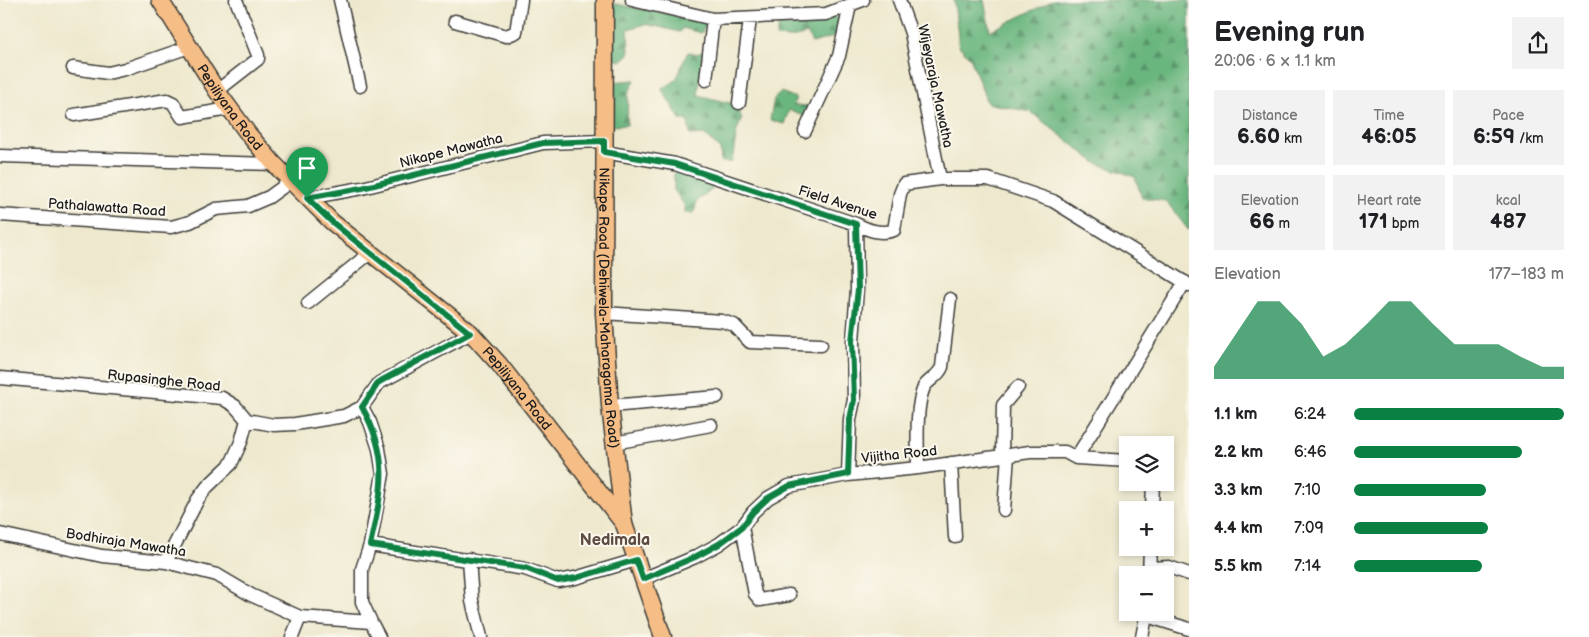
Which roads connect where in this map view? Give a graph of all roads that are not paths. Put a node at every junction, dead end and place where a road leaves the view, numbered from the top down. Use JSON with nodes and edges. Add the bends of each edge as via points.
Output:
{"nodes":[{"id":1,"x":160,"y":0,"type":"edge"},
{"id":2,"x":236,"y":0,"type":"edge"},
{"id":3,"x":340,"y":0,"type":"edge"},
{"id":4,"x":521,"y":0,"type":"edge"},
{"id":5,"x":605,"y":0,"type":"edge"},
{"id":6,"x":632,"y":0,"type":"edge"},
{"id":7,"x":863,"y":0,"type":"edge"},
{"id":8,"x":899,"y":0,"type":"edge"},
{"id":9,"x":850,"y":5,"type":"junction"},
{"id":10,"x":750,"y":19,"type":"junction"},
{"id":11,"x":713,"y":20,"type":"junction"},
{"id":12,"x":455,"y":21,"type":"dead end"},
{"id":13,"x":189,"y":47,"type":"junction"},
{"id":14,"x":73,"y":68,"type":"dead end"},
{"id":15,"x":706,"y":80,"type":"dead end"},
{"id":16,"x":360,"y":86,"type":"dead end"},
{"id":17,"x":217,"y":91,"type":"junction"},
{"id":18,"x":739,"y":103,"type":"dead end"},
{"id":19,"x":229,"y":109,"type":"junction"},
{"id":20,"x":74,"y":115,"type":"dead end"},
{"id":21,"x":806,"y":131,"type":"dead end"},
{"id":22,"x":604,"y":147,"type":"junction"},
{"id":23,"x":0,"y":156,"type":"edge"},
{"id":24,"x":274,"y":164,"type":"junction"},
{"id":25,"x":940,"y":179,"type":"junction"},
{"id":26,"x":290,"y":182,"type":"junction"},
{"id":27,"x":307,"y":198,"type":"junction"},
{"id":28,"x":0,"y":215,"type":"edge"},
{"id":29,"x":856,"y":224,"type":"junction"},
{"id":30,"x":370,"y":253,"type":"junction"},
{"id":31,"x":1187,"y":283,"type":"edge"},
{"id":32,"x":950,"y":298,"type":"dead end"},
{"id":33,"x":308,"y":303,"type":"dead end"},
{"id":34,"x":604,"y":312,"type":"junction"},
{"id":35,"x":470,"y":333,"type":"junction"},
{"id":36,"x":821,"y":345,"type":"dead end"},
{"id":37,"x":0,"y":378,"type":"edge"},
{"id":38,"x":1018,"y":387,"type":"dead end"},
{"id":39,"x":716,"y":397,"type":"dead end"},
{"id":40,"x":610,"y":406,"type":"junction"},
{"id":41,"x":362,"y":407,"type":"junction"},
{"id":42,"x":247,"y":420,"type":"junction"},
{"id":43,"x":710,"y":425,"type":"dead end"},
{"id":44,"x":614,"y":443,"type":"junction"},
{"id":45,"x":1005,"y":456,"type":"junction"},
{"id":46,"x":1076,"y":458,"type":"junction"},
{"id":47,"x":1119,"y":460,"type":"edge"},
{"id":48,"x":951,"y":463,"type":"junction"},
{"id":49,"x":918,"y":468,"type":"junction"},
{"id":50,"x":848,"y":474,"type":"junction"},
{"id":51,"x":1004,"y":510,"type":"dead end"},
{"id":52,"x":624,"y":524,"type":"junction"},
{"id":53,"x":742,"y":527,"type":"junction"},
{"id":54,"x":0,"y":534,"type":"edge"},
{"id":55,"x":954,"y":537,"type":"dead end"},
{"id":56,"x":370,"y":545,"type":"junction"},
{"id":57,"x":469,"y":559,"type":"junction"},
{"id":58,"x":636,"y":560,"type":"junction"},
{"id":59,"x":166,"y":562,"type":"junction"},
{"id":60,"x":1174,"y":570,"type":"edge"},
{"id":61,"x":1189,"y":574,"type":"edge"},
{"id":62,"x":643,"y":579,"type":"junction"},
{"id":63,"x":789,"y":595,"type":"dead end"},
{"id":64,"x":300,"y":617,"type":"junction"},
{"id":65,"x":1145,"y":621,"type":"edge"},
{"id":66,"x":1167,"y":621,"type":"edge"},
{"id":67,"x":371,"y":622,"type":"junction"},
{"id":68,"x":1189,"y":629,"type":"edge"},
{"id":69,"x":292,"y":637,"type":"edge"},
{"id":70,"x":379,"y":637,"type":"edge"},
{"id":71,"x":481,"y":637,"type":"edge"},
{"id":72,"x":664,"y":637,"type":"edge"},
{"id":73,"x":1142,"y":637,"type":"edge"}],
"edges":[{"from":1,"to":13,"type":"main road","name":"Pepiliyana Road"},
{"from":2,"to":17,"type":"street","via":[[258,59]]},
{"from":3,"to":16,"type":"street"},
{"from":4,"to":12,"type":"street","via":[[516,32],[512,35]]},
{"from":5,"to":22,"type":"main road","name":"Nikape Road (Dehiwela-Maharagama Road)"},
{"from":6,"to":11,"type":"street"},
{"from":7,"to":9,"type":"street"},
{"from":8,"to":25,"type":"street","name":"Wijeyaraja Mawatha","via":[[911,33]]},
{"from":9,"to":10,"type":"street","via":[[826,14]]},
{"from":9,"to":21,"type":"street","via":[[839,56]]},
{"from":10,"to":11,"type":"street"},
{"from":10,"to":18,"type":"street"},
{"from":11,"to":15,"type":"street"},
{"from":13,"to":14,"type":"street","via":[[108,73]]},
{"from":13,"to":17,"type":"main road","name":"Pepiliyana Road"},
{"from":17,"to":19,"type":"main road","name":"Pepiliyana Road"},
{"from":19,"to":20,"type":"street","via":[[182,118],[173,103],[167,100]]},
{"from":19,"to":24,"type":"main road","name":"Pepiliyana Road"},
{"from":22,"to":27,"type":"street","name":"Nikape Mawatha","via":[[543,143],[362,188]]},
{"from":22,"to":29,"type":"street","name":"Field Avenue","via":[[675,164]]},
{"from":22,"to":34,"type":"main road","name":"Nikape Road (Dehiwela-Maharagama Road)"},
{"from":23,"to":24,"type":"street"},
{"from":24,"to":26,"type":"main road","name":"Pepiliyana Road"},
{"from":25,"to":29,"type":"street","name":"Field Avenue","via":[[904,184],[894,230],[870,231]]},
{"from":25,"to":31,"type":"street","name":"Field Avenue","via":[[988,179],[1054,201]]},
{"from":26,"to":27,"type":"main road","name":"Pepiliyana Road"},
{"from":26,"to":28,"type":"street","name":"Pathalawatta Road","via":[[269,197],[248,206],[216,208],[190,222],[171,227]]},
{"from":27,"to":30,"type":"main road","name":"Pepiliyana Road"},
{"from":29,"to":50,"type":"street","via":[[858,289],[852,341],[854,400]]},
{"from":30,"to":33,"type":"street"},
{"from":30,"to":35,"type":"main road","name":"Pepiliyana Road"},
{"from":31,"to":46,"type":"street","name":"Field Avenue"},
{"from":32,"to":49,"type":"street","via":[[942,368],[924,389],[919,416]]},
{"from":34,"to":36,"type":"street","via":[[722,321],[734,326],[750,342]]},
{"from":34,"to":40,"type":"main road","name":"Nikape Road (Dehiwela-Maharagama Road)"},
{"from":35,"to":41,"type":"street","via":[[379,382]]},
{"from":35,"to":52,"type":"main road","name":"Pepiliyana Road","via":[[499,364]]},
{"from":37,"to":42,"type":"street","name":"Rupasinghe Road","via":[[222,398],[235,406]]},
{"from":38,"to":45,"type":"street","via":[[1002,405]]},
{"from":39,"to":40,"type":"street"},
{"from":40,"to":44,"type":"main road","name":"Nikape Road (Dehiwela-Maharagama Road)"},
{"from":41,"to":42,"type":"street","via":[[344,416],[295,424],[274,425]]},
{"from":41,"to":56,"type":"street","via":[[379,449],[383,474]]},
{"from":42,"to":59,"type":"street","via":[[231,464],[198,499]]},
{"from":43,"to":44,"type":"street"},
{"from":44,"to":52,"type":"main road","name":"Nikape Road (Dehiwela-Maharagama Road)"},
{"from":45,"to":46,"type":"street","name":"Vijitha Road","via":[[1065,452]]},
{"from":45,"to":48,"type":"street","name":"Vijitha Road"},
{"from":45,"to":51,"type":"street"},
{"from":46,"to":47,"type":"street","name":"Vijitha Road"},
{"from":48,"to":49,"type":"street","name":"Vijitha Road"},
{"from":48,"to":55,"type":"street"},
{"from":49,"to":50,"type":"street","name":"Vijitha Road"},
{"from":50,"to":53,"type":"street","name":"Vijitha Road","via":[[789,486],[768,498]]},
{"from":52,"to":58,"type":"main road"},
{"from":53,"to":62,"type":"street","name":"Vijitha Road","via":[[695,557]]},
{"from":53,"to":63,"type":"street","via":[[755,594],[766,601]]},
{"from":54,"to":59,"type":"street","name":"Bodhiraja Mawatha","via":[[102,556]]},
{"from":56,"to":57,"type":"street"},
{"from":56,"to":67,"type":"street","via":[[362,569],[362,602]]},
{"from":57,"to":58,"type":"street","via":[[525,568],[558,581]]},
{"from":57,"to":71,"type":"street","via":[[472,601]]},
{"from":58,"to":62,"type":"main road"},
{"from":59,"to":64,"type":"street","name":"Bodhiraja Mawatha","via":[[217,575]]},
{"from":60,"to":61,"type":"street"},
{"from":62,"to":72,"type":"main road"},
{"from":64,"to":67,"type":"street","name":"Bodhiraja Mawatha"},
{"from":64,"to":69,"type":"street"},
{"from":65,"to":73,"type":"street"},
{"from":66,"to":68,"type":"street"},
{"from":67,"to":70,"type":"street"}]}
